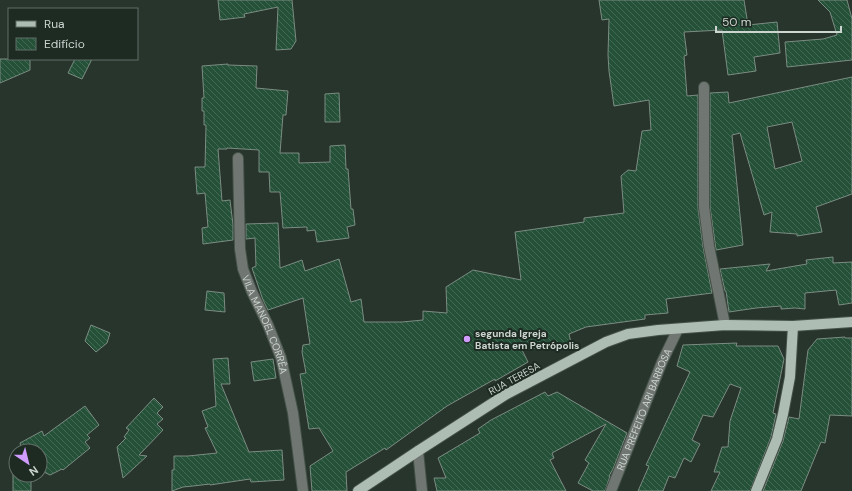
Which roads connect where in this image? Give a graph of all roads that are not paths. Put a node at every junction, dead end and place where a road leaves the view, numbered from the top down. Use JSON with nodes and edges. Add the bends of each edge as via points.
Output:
{"nodes":[{"id":1,"x":704,"y":87,"type":"dead end"},
{"id":2,"x":238,"y":158,"type":"dead end"},
{"id":3,"x":852,"y":322,"type":"edge"},
{"id":4,"x":725,"y":325,"type":"junction"},
{"id":5,"x":793,"y":326,"type":"junction"},
{"id":6,"x":678,"y":329,"type":"junction"},
{"id":7,"x":418,"y":451,"type":"junction"},
{"id":8,"x":303,"y":491,"type":"edge"},
{"id":9,"x":358,"y":491,"type":"edge"},
{"id":10,"x":422,"y":491,"type":"edge"},
{"id":11,"x":611,"y":491,"type":"edge"},
{"id":12,"x":756,"y":491,"type":"edge"}],
"edges":[{"from":1,"to":4,"type":"street","via":[[704,207]]},
{"from":2,"to":8,"type":"street","name":"VILA MANOEL CORRÊA","via":[[240,249],[243,269],[281,358],[293,412]]},
{"from":3,"to":5,"type":"main road","name":"RUA TERESA"},
{"from":4,"to":5,"type":"main road","name":"RUA TERESA"},
{"from":4,"to":6,"type":"main road","name":"RUA TERESA"},
{"from":5,"to":12,"type":"main road","via":[[790,377],[783,414],[777,439]]},
{"from":6,"to":7,"type":"main road","name":"RUA TERESA","via":[[628,334],[606,342],[505,395]]},
{"from":6,"to":11,"type":"street","name":"RUA PREFEITO ARI BARBOSA","via":[[662,362]]},
{"from":7,"to":9,"type":"main road","name":"RUA TERESA"},
{"from":7,"to":10,"type":"street"}]}
